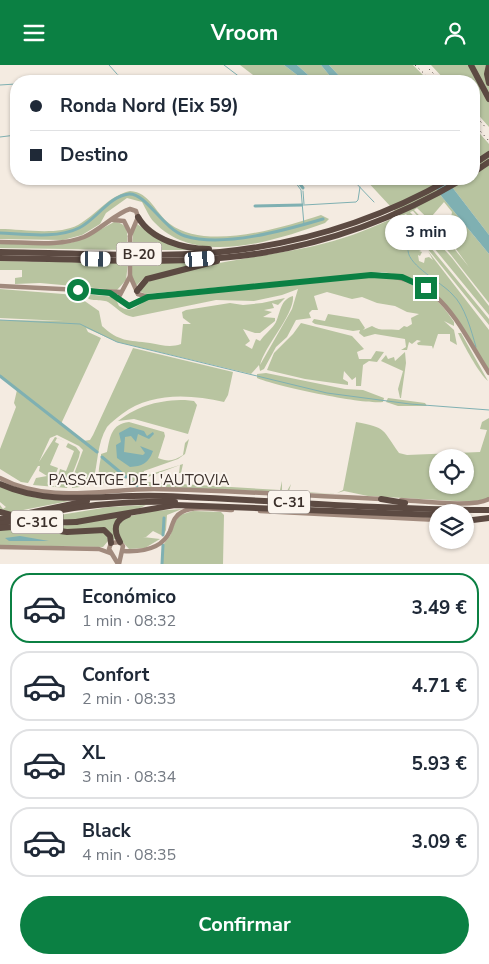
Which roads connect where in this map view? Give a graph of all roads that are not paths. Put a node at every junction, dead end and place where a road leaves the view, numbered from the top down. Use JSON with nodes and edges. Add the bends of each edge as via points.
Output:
{"nodes":[{"id":1,"x":489,"y":65,"type":"edge"},
{"id":2,"x":480,"y":82,"type":"edge"},
{"id":3,"x":489,"y":83,"type":"edge"},
{"id":4,"x":489,"y":99,"type":"edge"},
{"id":5,"x":489,"y":154,"type":"edge"},
{"id":6,"x":487,"y":161,"type":"edge"},
{"id":7,"x":439,"y":185,"type":"edge"},
{"id":8,"x":452,"y":185,"type":"edge"},
{"id":9,"x":124,"y":213,"type":"junction"},
{"id":10,"x":138,"y":217,"type":"junction"},
{"id":11,"x":376,"y":218,"type":"junction"},
{"id":12,"x":112,"y":221,"type":"junction"},
{"id":13,"x":126,"y":222,"type":"junction"},
{"id":14,"x":134,"y":223,"type":"junction"},
{"id":15,"x":130,"y":236,"type":"junction"},
{"id":16,"x":0,"y":242,"type":"edge"},
{"id":17,"x":256,"y":247,"type":"junction"},
{"id":18,"x":0,"y":252,"type":"edge"},
{"id":19,"x":233,"y":256,"type":"junction"},
{"id":20,"x":0,"y":258,"type":"edge"},
{"id":21,"x":130,"y":276,"type":"junction"},
{"id":22,"x":0,"y":286,"type":"edge"},
{"id":23,"x":123,"y":290,"type":"junction"},
{"id":24,"x":136,"y":291,"type":"junction"},
{"id":25,"x":110,"y":293,"type":"junction"},
{"id":26,"x":148,"y":297,"type":"junction"},
{"id":27,"x":120,"y":298,"type":"junction"},
{"id":28,"x":137,"y":302,"type":"junction"},
{"id":29,"x":489,"y":373,"type":"edge"},
{"id":30,"x":0,"y":478,"type":"edge"},
{"id":31,"x":0,"y":484,"type":"edge"},
{"id":32,"x":106,"y":491,"type":"junction"},
{"id":33,"x":125,"y":496,"type":"junction"},
{"id":34,"x":64,"y":498,"type":"junction"},
{"id":35,"x":381,"y":499,"type":"junction"},
{"id":36,"x":489,"y":499,"type":"edge"},
{"id":37,"x":429,"y":505,"type":"edge"},
{"id":38,"x":256,"y":507,"type":"junction"},
{"id":39,"x":156,"y":508,"type":"junction"},
{"id":40,"x":429,"y":508,"type":"edge"},
{"id":41,"x":474,"y":510,"type":"edge"},
{"id":42,"x":489,"y":510,"type":"edge"},
{"id":43,"x":0,"y":512,"type":"edge"},
{"id":44,"x":429,"y":515,"type":"edge"},
{"id":45,"x":474,"y":517,"type":"edge"},
{"id":46,"x":489,"y":518,"type":"edge"},
{"id":47,"x":0,"y":519,"type":"edge"},
{"id":48,"x":429,"y":520,"type":"edge"},
{"id":49,"x":474,"y":520,"type":"edge"},
{"id":50,"x":0,"y":524,"type":"edge"},
{"id":51,"x":0,"y":528,"type":"edge"},
{"id":52,"x":120,"y":542,"type":"junction"},
{"id":53,"x":110,"y":545,"type":"junction"},
{"id":54,"x":0,"y":547,"type":"edge"},
{"id":55,"x":99,"y":549,"type":"junction"},
{"id":56,"x":122,"y":552,"type":"junction"},
{"id":57,"x":112,"y":554,"type":"junction"},
{"id":58,"x":119,"y":564,"type":"edge"}],
"edges":[{"from":1,"to":3,"type":"highway"},
{"from":2,"to":4,"type":"highway"},
{"from":5,"to":6,"type":"highway"},
{"from":7,"to":11,"type":"highway","number":"B-20"},
{"from":8,"to":11,"type":"highway","number":"B-20"},
{"from":9,"to":10,"type":"street","via":[[132,209]]},
{"from":9,"to":12,"type":"street"},
{"from":9,"to":13,"type":"street"},
{"from":10,"to":14,"type":"street"},
{"from":10,"to":17,"type":"highway","via":[[146,229],[178,244],[206,249]]},
{"from":11,"to":17,"type":"highway","number":"B-20"},
{"from":11,"to":19,"type":"highway","number":"B-20","via":[[299,246]]},
{"from":12,"to":13,"type":"street"},
{"from":12,"to":16,"type":"street","via":[[84,237],[66,241]]},
{"from":13,"to":14,"type":"street"},
{"from":13,"to":15,"type":"street"},
{"from":14,"to":15,"type":"street"},
{"from":15,"to":21,"type":"street","bridge":true},
{"from":17,"to":18,"type":"highway","number":"B-20","via":[[166,254]]},
{"from":19,"to":20,"type":"highway","number":"B-20","via":[[162,260]]},
{"from":19,"to":24,"type":"highway","via":[[146,279]]},
{"from":21,"to":23,"type":"street"},
{"from":21,"to":24,"type":"street"},
{"from":22,"to":25,"type":"street"},
{"from":23,"to":24,"type":"street"},
{"from":23,"to":25,"type":"street"},
{"from":23,"to":27,"type":"street"},
{"from":24,"to":26,"type":"street"},
{"from":24,"to":28,"type":"street"},
{"from":25,"to":27,"type":"street"},
{"from":26,"to":28,"type":"street"},
{"from":26,"to":29,"type":"street","via":[[371,275],[402,277],[426,288],[444,303]]},
{"from":27,"to":28,"type":"street","via":[[128,306]]},
{"from":30,"to":32,"type":"street","name":"PASSATGE DE L'AUTOVIA","via":[[25,489],[47,493]]},
{"from":31,"to":34,"type":"highway","number":"C-31C","via":[[33,495]]},
{"from":32,"to":34,"type":"highway"},
{"from":32,"to":35,"type":"street","name":"PASSATGE DE L'AUTOVIA","via":[[153,489]]},
{"from":33,"to":34,"type":"highway","number":"C-31C"},
{"from":33,"to":40,"type":"highway","number":"C-31"},
{"from":33,"to":47,"type":"highway","number":"C-31","via":[[60,505]]},
{"from":35,"to":36,"type":"street","name":"PASSATGE DE L'AUTOVIA","via":[[469,503]]},
{"from":35,"to":37,"type":"highway"},
{"from":38,"to":39,"type":"highway","number":"C-31C"},
{"from":38,"to":44,"type":"highway","number":"C-31"},
{"from":38,"to":50,"type":"highway","number":"C-31","via":[[134,502],[55,511]]},
{"from":39,"to":43,"type":"highway","number":"C-31C","bridge":true,"via":[[76,522],[36,522]]},
{"from":39,"to":52,"type":"highway","via":[[120,519],[115,529]]},
{"from":41,"to":42,"type":"highway","number":"C-31"},
{"from":45,"to":46,"type":"highway"},
{"from":46,"to":49,"type":"highway"},
{"from":48,"to":56,"type":"street","name":"PASSATGE DE L'AUTOVIA","via":[[184,511],[176,517],[164,539],[151,548]]},
{"from":51,"to":53,"type":"highway","via":[[24,526],[67,532],[104,530],[110,536]]},
{"from":52,"to":53,"type":"street"},
{"from":52,"to":56,"type":"street"},
{"from":53,"to":55,"type":"street"},
{"from":53,"to":57,"type":"street"},
{"from":54,"to":55,"type":"street"},
{"from":55,"to":57,"type":"street"},
{"from":56,"to":57,"type":"street"},
{"from":56,"to":58,"type":"street"},
{"from":57,"to":58,"type":"street"}]}
